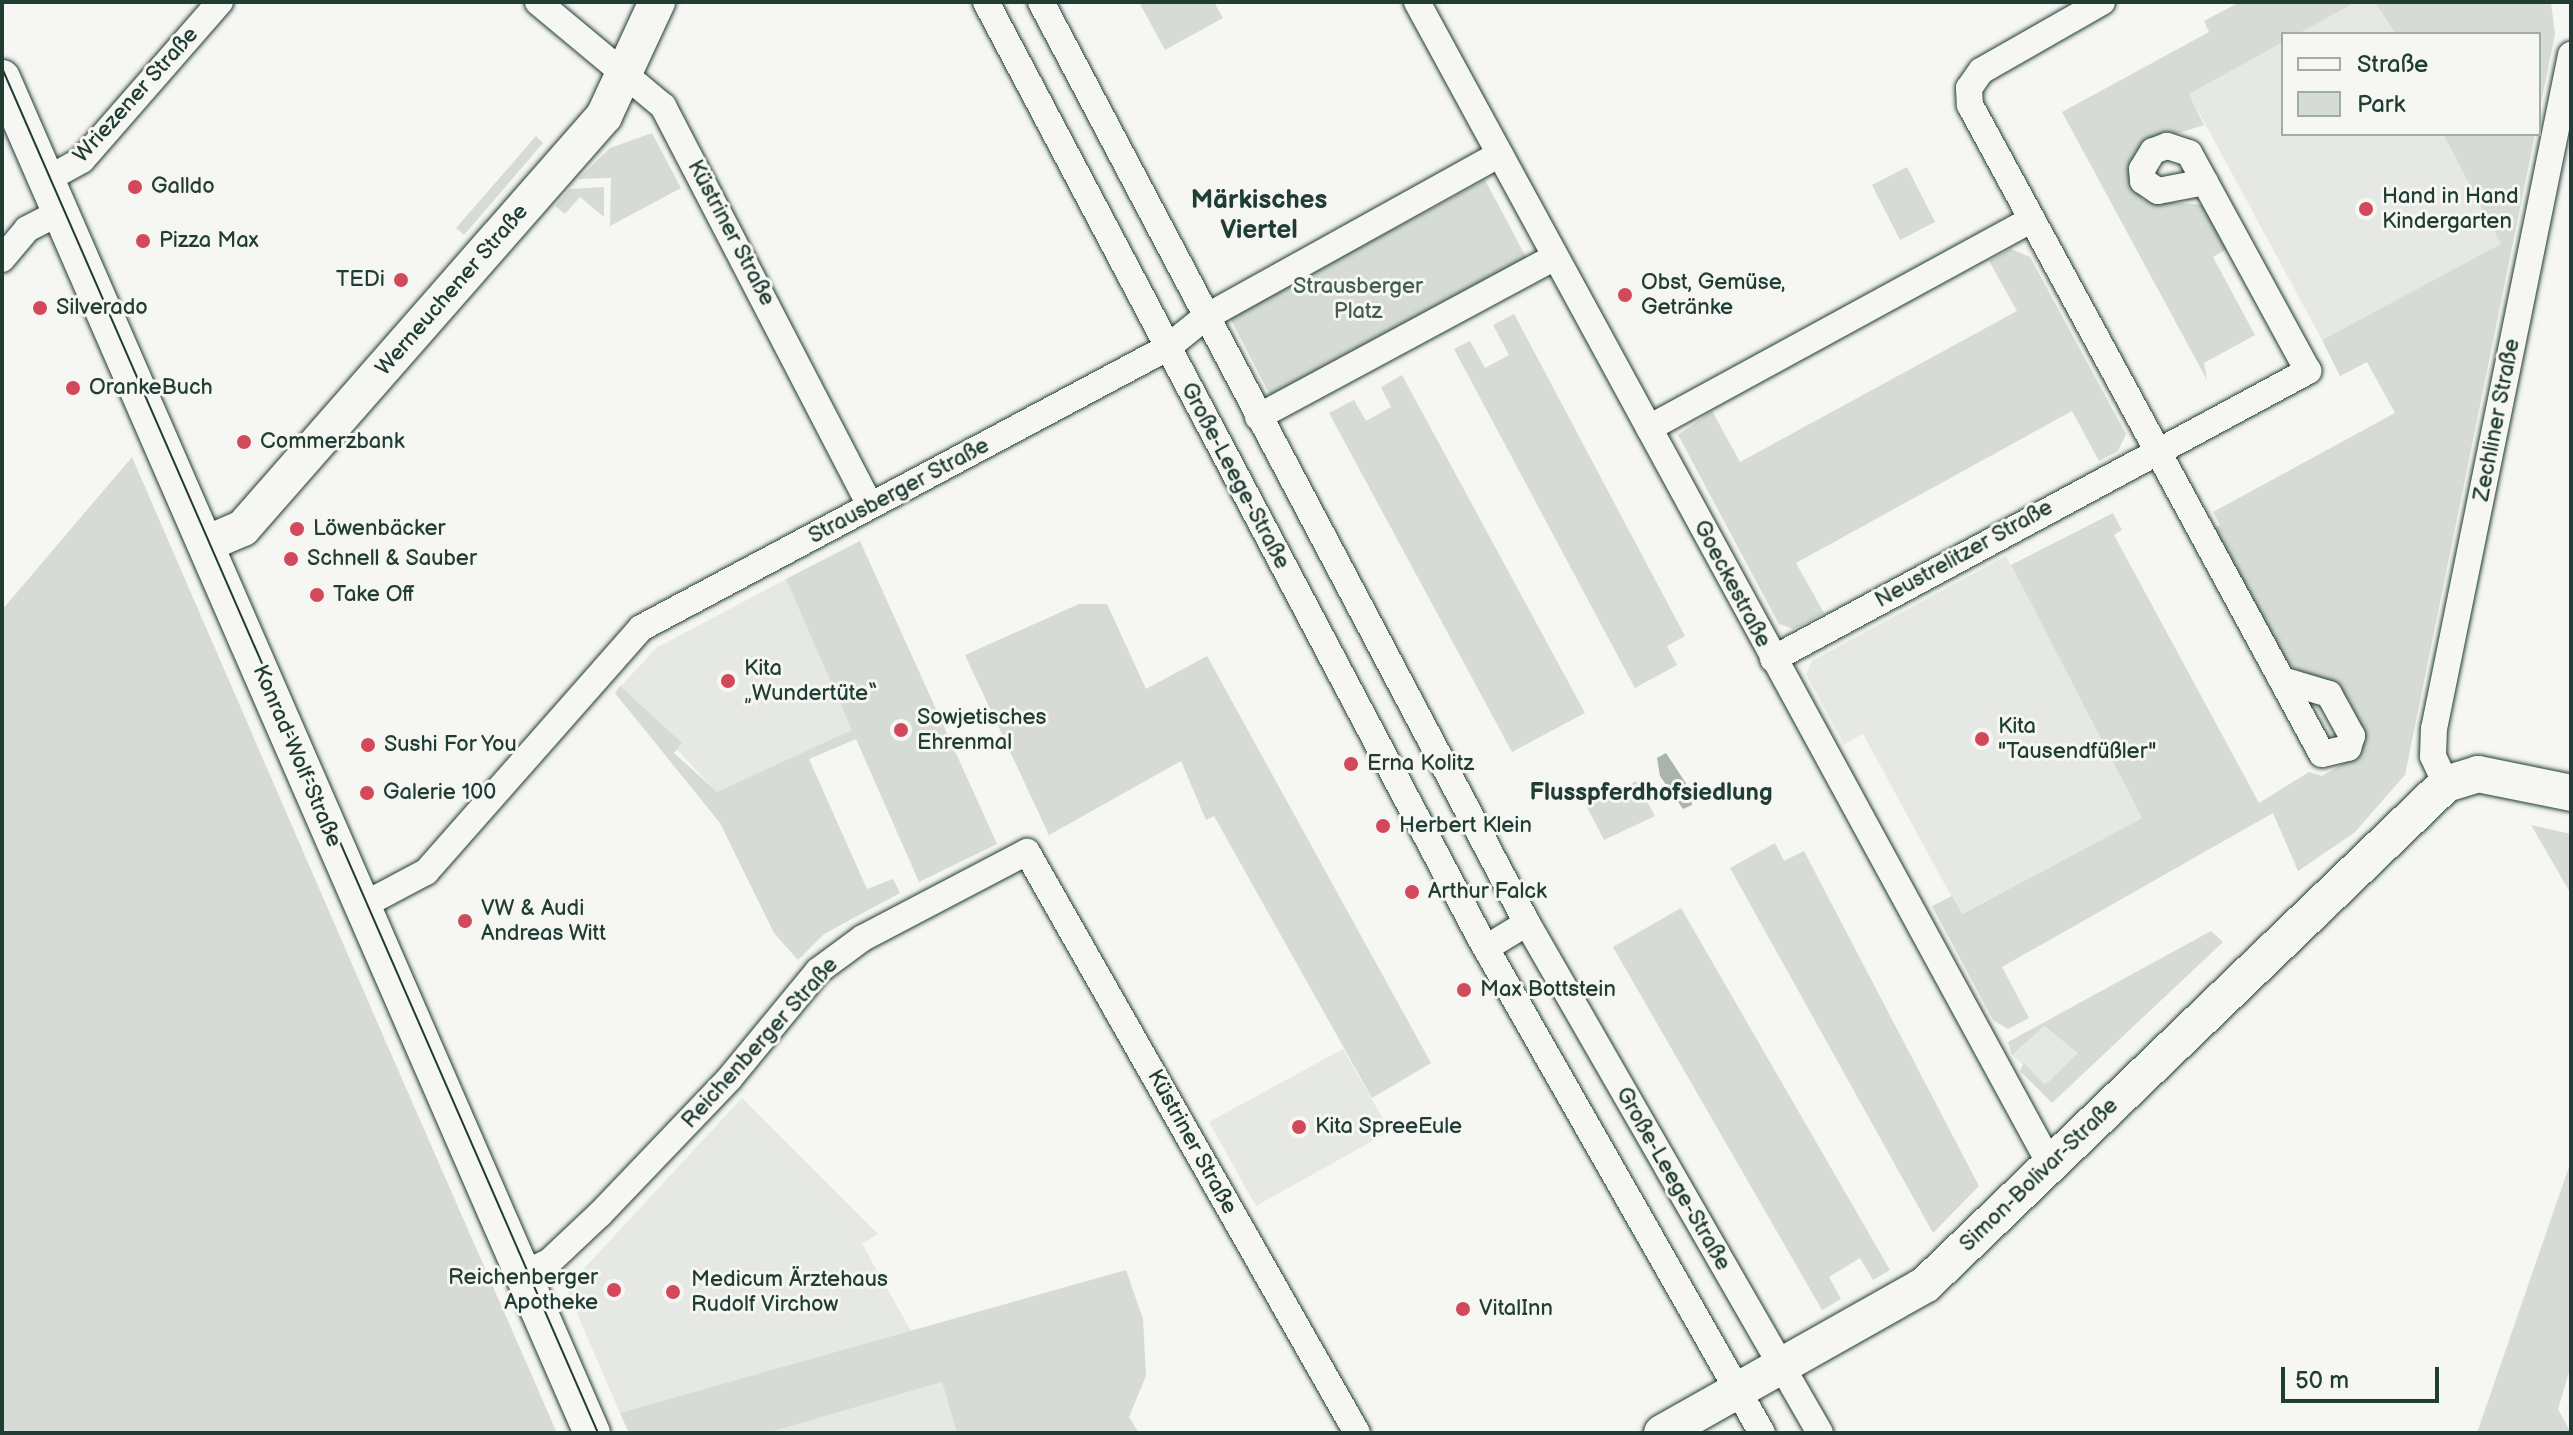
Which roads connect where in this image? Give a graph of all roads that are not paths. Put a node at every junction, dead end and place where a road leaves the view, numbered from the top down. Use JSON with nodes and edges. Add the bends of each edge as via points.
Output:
{"nodes":[{"id":1,"x":220,"y":2,"type":"edge"},
{"id":2,"x":538,"y":2,"type":"edge"},
{"id":3,"x":657,"y":2,"type":"edge"},
{"id":4,"x":986,"y":2,"type":"edge"},
{"id":5,"x":1041,"y":2,"type":"edge"},
{"id":6,"x":1417,"y":2,"type":"edge"},
{"id":7,"x":2102,"y":2,"type":"edge"},
{"id":8,"x":2571,"y":55,"type":"edge"},
{"id":9,"x":622,"y":73,"type":"junction"},
{"id":10,"x":2,"y":78,"type":"edge"},
{"id":11,"x":1500,"y":154,"type":"junction"},
{"id":12,"x":2205,"y":182,"type":"dead end"},
{"id":13,"x":53,"y":196,"type":"junction"},
{"id":14,"x":2031,"y":220,"type":"junction"},
{"id":15,"x":1555,"y":257,"type":"junction"},
{"id":16,"x":2,"y":259,"type":"edge"},
{"id":17,"x":1204,"y":318,"type":"junction"},
{"id":18,"x":1167,"y":348,"type":"junction"},
{"id":19,"x":1258,"y":417,"type":"junction"},
{"id":20,"x":1649,"y":428,"type":"junction"},
{"id":21,"x":2155,"y":449,"type":"junction"},
{"id":22,"x":870,"y":506,"type":"junction"},
{"id":23,"x":206,"y":544,"type":"junction"},
{"id":24,"x":1773,"y":659,"type":"junction"},
{"id":25,"x":2282,"y":680,"type":"dead end"},
{"id":26,"x":2446,"y":784,"type":"junction"},
{"id":27,"x":2571,"y":793,"type":"edge"},
{"id":28,"x":1027,"y":852,"type":"joint"},
{"id":29,"x":362,"y":906,"type":"junction"},
{"id":30,"x":1527,"y":923,"type":"junction"},
{"id":31,"x":1486,"y":948,"type":"junction"},
{"id":32,"x":2050,"y":1164,"type":"junction"},
{"id":33,"x":523,"y":1274,"type":"junction"},
{"id":34,"x":1782,"y":1367,"type":"junction"},
{"id":35,"x":1737,"y":1392,"type":"junction"},
{"id":36,"x":592,"y":1433,"type":"edge"},
{"id":37,"x":1357,"y":1433,"type":"edge"},
{"id":38,"x":1662,"y":1433,"type":"edge"},
{"id":39,"x":1762,"y":1433,"type":"edge"},
{"id":40,"x":1820,"y":1433,"type":"edge"}],
"edges":[{"from":1,"to":13,"type":"street","name":"Wriezener Straße"},
{"from":2,"to":9,"type":"street","name":"Küstriner Straße"},
{"from":3,"to":9,"type":"street","name":"Werneuchener Straße"},
{"from":4,"to":18,"type":"street","name":"Große-Leege-Straße"},
{"from":5,"to":17,"type":"street","name":"Große-Leege-Straße"},
{"from":6,"to":11,"type":"street","name":"Goeckestraße"},
{"from":7,"to":14,"type":"street","via":[[1981,71],[1969,88],[1970,105]]},
{"from":8,"to":26,"type":"street","name":"Zechliner Straße","via":[[2434,729],[2433,756]]},
{"from":9,"to":22,"type":"street","name":"Küstriner Straße","via":[[663,106],[677,129]]},
{"from":9,"to":23,"type":"street","name":"Werneuchener Straße","via":[[604,116],[247,524]]},
{"from":10,"to":13,"type":"street","name":"Konrad-Wolf-Straße"},
{"from":11,"to":15,"type":"street","name":"Goeckestraße"},
{"from":11,"to":17,"type":"street","name":"Strausberger Straße"},
{"from":12,"to":21,"type":"street","name":"Neustrelitzer Straße","via":[[2308,371]]},
{"from":13,"to":16,"type":"street","name":"Wriezener Straße"},
{"from":13,"to":23,"type":"street","name":"Konrad-Wolf-Straße"},
{"from":14,"to":20,"type":"street"},
{"from":14,"to":21,"type":"street"},
{"from":15,"to":19,"type":"street"},
{"from":15,"to":20,"type":"street","name":"Goeckestraße"},
{"from":17,"to":18,"type":"street","name":"Strausberger Straße"},
{"from":17,"to":19,"type":"street","name":"Große-Leege-Straße"},
{"from":18,"to":22,"type":"street","name":"Strausberger Straße"},
{"from":18,"to":31,"type":"street","name":"Große-Leege-Straße"},
{"from":19,"to":30,"type":"street","name":"Große-Leege-Straße"},
{"from":20,"to":24,"type":"street","name":"Goeckestraße"},
{"from":21,"to":24,"type":"street","name":"Neustrelitzer Straße"},
{"from":21,"to":25,"type":"street"},
{"from":22,"to":29,"type":"street","name":"Strausberger Straße","via":[[641,628],[426,872]]},
{"from":23,"to":29,"type":"street","name":"Konrad-Wolf-Straße"},
{"from":24,"to":32,"type":"street","name":"Goeckestraße"},
{"from":26,"to":27,"type":"street","via":[[2478,774]]},
{"from":26,"to":32,"type":"street","name":"Simon-Bolivar-Straße"},
{"from":28,"to":33,"type":"street","name":"Reichenberger Straße","via":[[863,938],[818,971],[729,1079],[600,1214],[549,1262]]},
{"from":28,"to":37,"type":"street","name":"Küstriner Straße"},
{"from":29,"to":33,"type":"street","name":"Konrad-Wolf-Straße"},
{"from":30,"to":31,"type":"street"},
{"from":30,"to":34,"type":"street","name":"Große-Leege-Straße"},
{"from":31,"to":35,"type":"street","name":"Große-Leege-Straße"},
{"from":32,"to":34,"type":"street","name":"Simon-Bolivar-Straße","via":[[1926,1284]]},
{"from":33,"to":36,"type":"street","name":"Konrad-Wolf-Straße"},
{"from":34,"to":35,"type":"street","name":"Simon-Bolivar-Straße"},
{"from":34,"to":40,"type":"street","name":"Große-Leege-Straße"},
{"from":35,"to":38,"type":"street","name":"Simon-Bolivar-Straße"},
{"from":35,"to":39,"type":"street","name":"Große-Leege-Straße"}]}
